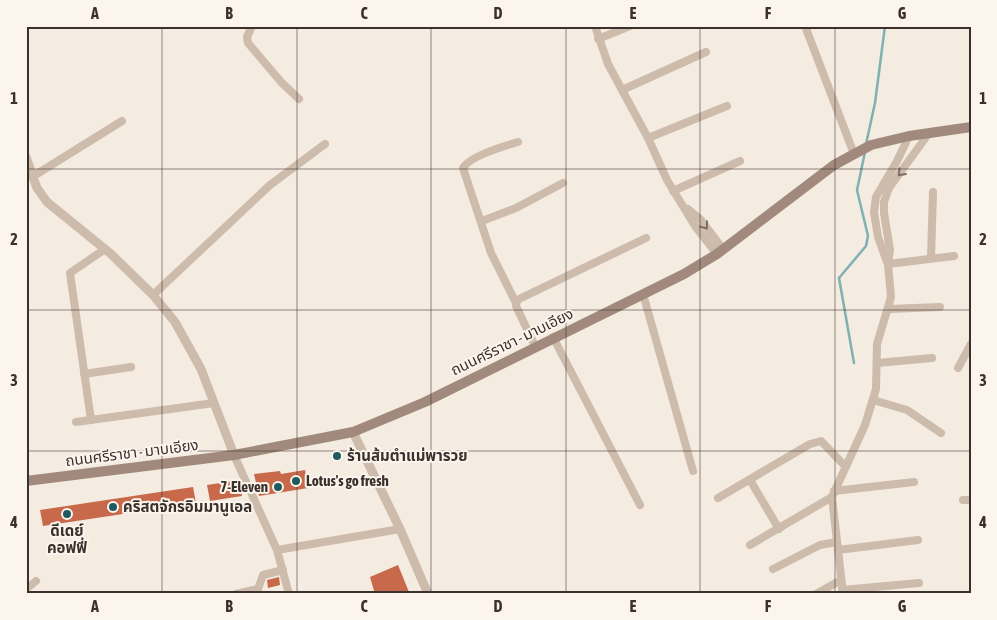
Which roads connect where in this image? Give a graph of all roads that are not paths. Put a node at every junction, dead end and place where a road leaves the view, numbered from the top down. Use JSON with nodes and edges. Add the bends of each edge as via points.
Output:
{"nodes":[{"id":1,"x":252,"y":26,"type":"edge"},
{"id":2,"x":595,"y":26,"type":"edge"},
{"id":3,"x":630,"y":26,"type":"edge"},
{"id":4,"x":805,"y":26,"type":"edge"},
{"id":5,"x":598,"y":39,"type":"junction"},
{"id":6,"x":706,"y":52,"type":"dead end"},
{"id":7,"x":622,"y":90,"type":"junction"},
{"id":8,"x":299,"y":99,"type":"dead end"},
{"id":9,"x":727,"y":106,"type":"dead end"},
{"id":10,"x":122,"y":122,"type":"dead end"},
{"id":11,"x":971,"y":128,"type":"edge"},
{"id":12,"x":929,"y":134,"type":"junction"},
{"id":13,"x":909,"y":136,"type":"junction"},
{"id":14,"x":648,"y":138,"type":"junction"},
{"id":15,"x":518,"y":142,"type":"dead end"},
{"id":16,"x":325,"y":144,"type":"dead end"},
{"id":17,"x":854,"y":154,"type":"junction"},
{"id":18,"x":26,"y":157,"type":"edge"},
{"id":19,"x":740,"y":162,"type":"dead end"},
{"id":20,"x":32,"y":177,"type":"junction"},
{"id":21,"x":563,"y":183,"type":"dead end"},
{"id":22,"x":673,"y":191,"type":"junction"},
{"id":23,"x":933,"y":192,"type":"dead end"},
{"id":24,"x":482,"y":221,"type":"junction"},
{"id":25,"x":646,"y":238,"type":"dead end"},
{"id":26,"x":105,"y":249,"type":"junction"},
{"id":27,"x":720,"y":252,"type":"junction"},
{"id":28,"x":954,"y":256,"type":"dead end"},
{"id":29,"x":931,"y":258,"type":"junction"},
{"id":30,"x":888,"y":264,"type":"junction"},
{"id":31,"x":643,"y":294,"type":"junction"},
{"id":32,"x":153,"y":295,"type":"junction"},
{"id":33,"x":516,"y":303,"type":"junction"},
{"id":34,"x":940,"y":308,"type":"dead end"},
{"id":35,"x":889,"y":309,"type":"junction"},
{"id":36,"x":554,"y":337,"type":"junction"},
{"id":37,"x":971,"y":344,"type":"edge"},
{"id":38,"x":535,"y":346,"type":"junction"},
{"id":39,"x":932,"y":358,"type":"dead end"},
{"id":40,"x":877,"y":363,"type":"junction"},
{"id":41,"x":131,"y":367,"type":"dead end"},
{"id":42,"x":958,"y":368,"type":"dead end"},
{"id":43,"x":84,"y":374,"type":"junction"},
{"id":44,"x":873,"y":400,"type":"junction"},
{"id":45,"x":214,"y":403,"type":"junction"},
{"id":46,"x":91,"y":420,"type":"junction"},
{"id":47,"x":76,"y":422,"type":"dead end"},
{"id":48,"x":353,"y":432,"type":"junction"},
{"id":49,"x":941,"y":433,"type":"dead end"},
{"id":50,"x":234,"y":455,"type":"junction"},
{"id":51,"x":845,"y":466,"type":"junction"},
{"id":52,"x":693,"y":471,"type":"dead end"},
{"id":53,"x":750,"y":480,"type":"junction"},
{"id":54,"x":26,"y":481,"type":"edge"},
{"id":55,"x":914,"y":482,"type":"dead end"},
{"id":56,"x":833,"y":494,"type":"junction"},
{"id":57,"x":718,"y":498,"type":"dead end"},
{"id":58,"x":640,"y":505,"type":"dead end"},
{"id":59,"x":400,"y":529,"type":"junction"},
{"id":60,"x":778,"y":529,"type":"junction"},
{"id":61,"x":918,"y":540,"type":"dead end"},
{"id":62,"x":750,"y":545,"type":"dead end"},
{"id":63,"x":837,"y":546,"type":"junction"},
{"id":64,"x":277,"y":550,"type":"junction"},
{"id":65,"x":773,"y":569,"type":"dead end"},
{"id":66,"x":283,"y":570,"type":"junction"},
{"id":67,"x":841,"y":580,"type":"junction"},
{"id":68,"x":36,"y":581,"type":"dead end"},
{"id":69,"x":919,"y":583,"type":"dead end"},
{"id":70,"x":26,"y":589,"type":"edge"},
{"id":71,"x":842,"y":592,"type":"edge"},
{"id":72,"x":236,"y":594,"type":"edge"},
{"id":73,"x":289,"y":594,"type":"edge"},
{"id":74,"x":428,"y":594,"type":"edge"},
{"id":75,"x":816,"y":594,"type":"edge"}],
"edges":[{"from":1,"to":8,"type":"street","via":[[247,36],[248,43]]},
{"from":2,"to":5,"type":"street"},
{"from":3,"to":5,"type":"street"},
{"from":4,"to":17,"type":"street"},
{"from":5,"to":7,"type":"street"},
{"from":6,"to":7,"type":"street"},
{"from":7,"to":14,"type":"street"},
{"from":9,"to":14,"type":"street"},
{"from":10,"to":20,"type":"street"},
{"from":11,"to":12,"type":"main road","name":"ถนนศรีราชา - มาบเอียง"},
{"from":12,"to":13,"type":"main road","name":"ถนนศรีราชา - มาบเอียง"},
{"from":12,"to":30,"type":"street","one_way":true,"via":[[890,188],[884,202],[890,250]]},
{"from":13,"to":17,"type":"main road","name":"ถนนศรีราชา - มาบเอียง","via":[[871,145]]},
{"from":13,"to":30,"type":"street","via":[[876,197],[874,212],[878,238]]},
{"from":14,"to":22,"type":"street"},
{"from":15,"to":24,"type":"street","via":[[491,151],[464,166]]},
{"from":16,"to":32,"type":"street","via":[[270,185]]},
{"from":17,"to":27,"type":"main road","name":"ถนนศรีราชา - มาบเอียง","via":[[834,165]]},
{"from":18,"to":20,"type":"street"},
{"from":19,"to":22,"type":"street"},
{"from":20,"to":26,"type":"street","via":[[47,202]]},
{"from":21,"to":24,"type":"street"},
{"from":22,"to":27,"type":"street","via":[[700,219]]},
{"from":23,"to":29,"type":"street"},
{"from":24,"to":33,"type":"street","via":[[491,253]]},
{"from":25,"to":33,"type":"street"},
{"from":26,"to":32,"type":"street"},
{"from":26,"to":43,"type":"street","via":[[70,273]]},
{"from":27,"to":31,"type":"main road","name":"ถนนศรีราชา - มาบเอียง"},
{"from":28,"to":29,"type":"street"},
{"from":29,"to":30,"type":"street"},
{"from":30,"to":35,"type":"street","via":[[891,285]]},
{"from":31,"to":36,"type":"main road","name":"ถนนศรีราชา - มาบเอียง"},
{"from":31,"to":52,"type":"street"},
{"from":32,"to":45,"type":"street","via":[[175,322],[201,369]]},
{"from":33,"to":38,"type":"street"},
{"from":34,"to":35,"type":"street"},
{"from":35,"to":40,"type":"street","via":[[881,326]]},
{"from":36,"to":38,"type":"main road","name":"ถนนศรีราชา - มาบเอียง"},
{"from":36,"to":58,"type":"street"},
{"from":37,"to":42,"type":"street"},
{"from":38,"to":48,"type":"main road","name":"ถนนศรีราชา - มาบเอียง","via":[[425,402]]},
{"from":39,"to":40,"type":"street"},
{"from":40,"to":44,"type":"street"},
{"from":41,"to":43,"type":"street"},
{"from":43,"to":46,"type":"street"},
{"from":44,"to":49,"type":"street","via":[[907,410]]},
{"from":44,"to":51,"type":"street"},
{"from":45,"to":46,"type":"street"},
{"from":45,"to":50,"type":"street"},
{"from":46,"to":47,"type":"street"},
{"from":48,"to":50,"type":"main road","name":"ถนนศรีราชา - มาบเอียง"},
{"from":48,"to":59,"type":"street"},
{"from":50,"to":54,"type":"main road","name":"ถนนศรีราชา - มาบเอียง"},
{"from":50,"to":64,"type":"street"},
{"from":51,"to":53,"type":"street","via":[[821,442],[810,444]]},
{"from":51,"to":56,"type":"street"},
{"from":53,"to":57,"type":"street"},
{"from":53,"to":60,"type":"street"},
{"from":55,"to":56,"type":"street"},
{"from":56,"to":60,"type":"street"},
{"from":56,"to":63,"type":"street"},
{"from":59,"to":64,"type":"street"},
{"from":59,"to":74,"type":"street"},
{"from":60,"to":62,"type":"street"},
{"from":61,"to":63,"type":"street"},
{"from":63,"to":65,"type":"street","via":[[820,545]]},
{"from":63,"to":67,"type":"street"},
{"from":64,"to":66,"type":"street"},
{"from":66,"to":72,"type":"street","via":[[263,575],[258,590]]},
{"from":66,"to":73,"type":"street"},
{"from":67,"to":71,"type":"street"},
{"from":67,"to":75,"type":"street"},
{"from":68,"to":70,"type":"street"},
{"from":69,"to":71,"type":"street"}]}
